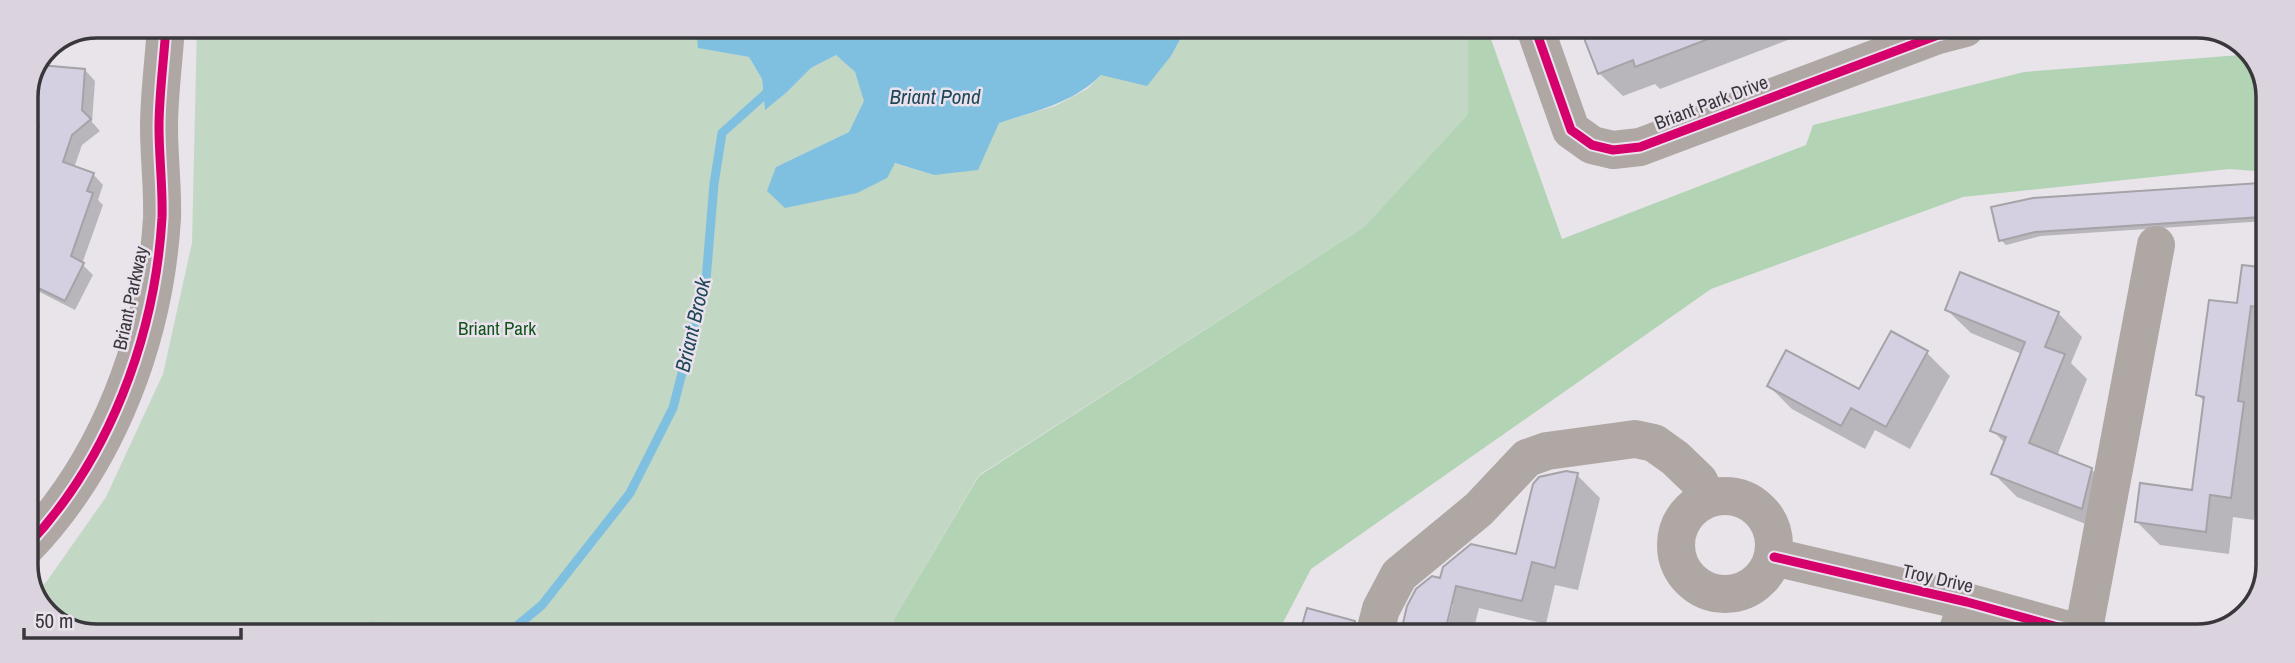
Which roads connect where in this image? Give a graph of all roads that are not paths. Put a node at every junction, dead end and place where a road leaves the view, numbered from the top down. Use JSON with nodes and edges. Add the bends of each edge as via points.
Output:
{"nodes":[{"id":1,"x":165,"y":38,"type":"edge"},
{"id":2,"x":1539,"y":38,"type":"edge"},
{"id":3,"x":1930,"y":38,"type":"edge"},
{"id":4,"x":2155,"y":245,"type":"dead end"},
{"id":5,"x":1707,"y":499,"type":"junction"},
{"id":6,"x":39,"y":533,"type":"edge"},
{"id":7,"x":1774,"y":557,"type":"junction"},
{"id":8,"x":1962,"y":620,"type":"edge"},
{"id":9,"x":1377,"y":624,"type":"edge"},
{"id":10,"x":1996,"y":624,"type":"edge"},
{"id":11,"x":2090,"y":624,"type":"edge"}],
"edges":[{"from":1,"to":6,"type":"street","name":"Briant Parkway","via":[[159,128],[162,217],[145,328],[105,434],[77,483]]},
{"from":2,"to":3,"type":"street","name":"Briant Park Drive","via":[[1572,130],[1592,145],[1613,150],[1640,147]]},
{"from":4,"to":11,"type":"street"},
{"from":5,"to":7,"type":"street","via":[[1738,497],[1752,503],[1772,527]]},
{"from":5,"to":7,"type":"street","via":[[1692,508],[1676,537],[1676,554],[1692,583],[1707,592],[1740,593],[1767,573]]},
{"from":5,"to":9,"type":"street","via":[[1699,481],[1654,443],[1635,439],[1527,458],[1479,509],[1399,575]]},
{"from":7,"to":8,"type":"street","name":"Troy Drive"},
{"from":8,"to":10,"type":"street","name":"Troy Drive"}]}
